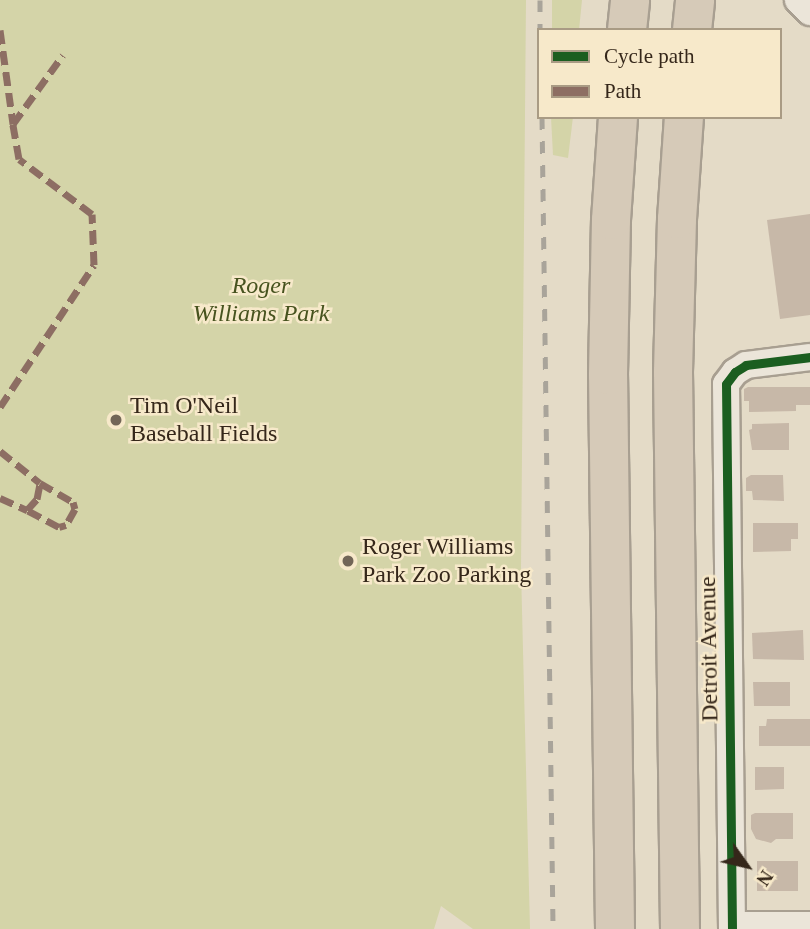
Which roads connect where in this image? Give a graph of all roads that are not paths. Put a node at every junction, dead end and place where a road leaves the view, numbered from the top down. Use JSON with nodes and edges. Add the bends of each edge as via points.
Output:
{"nodes":[{"id":1,"x":630,"y":0,"type":"edge"},
{"id":2,"x":695,"y":0,"type":"edge"},
{"id":3,"x":798,"y":0,"type":"edge"},
{"id":4,"x":810,"y":12,"type":"edge"},
{"id":5,"x":627,"y":28,"type":"edge"},
{"id":6,"x":692,"y":28,"type":"edge"},
{"id":7,"x":618,"y":119,"type":"edge"},
{"id":8,"x":684,"y":119,"type":"edge"},
{"id":9,"x":810,"y":357,"type":"edge"},
{"id":10,"x":810,"y":925,"type":"edge"},
{"id":11,"x":732,"y":927,"type":"edge"},
{"id":12,"x":615,"y":929,"type":"edge"},
{"id":13,"x":680,"y":929,"type":"edge"}],
"edges":[{"from":1,"to":5,"type":"highway"},
{"from":2,"to":6,"type":"highway"},
{"from":3,"to":4,"type":"street"},
{"from":7,"to":12,"type":"highway","via":[[608,375]]},
{"from":8,"to":13,"type":"highway","via":[[673,372]]},
{"from":9,"to":11,"type":"street","name":"Detroit Avenue","via":[[746,365],[726,384]]},
{"from":10,"to":11,"type":"street"}]}
